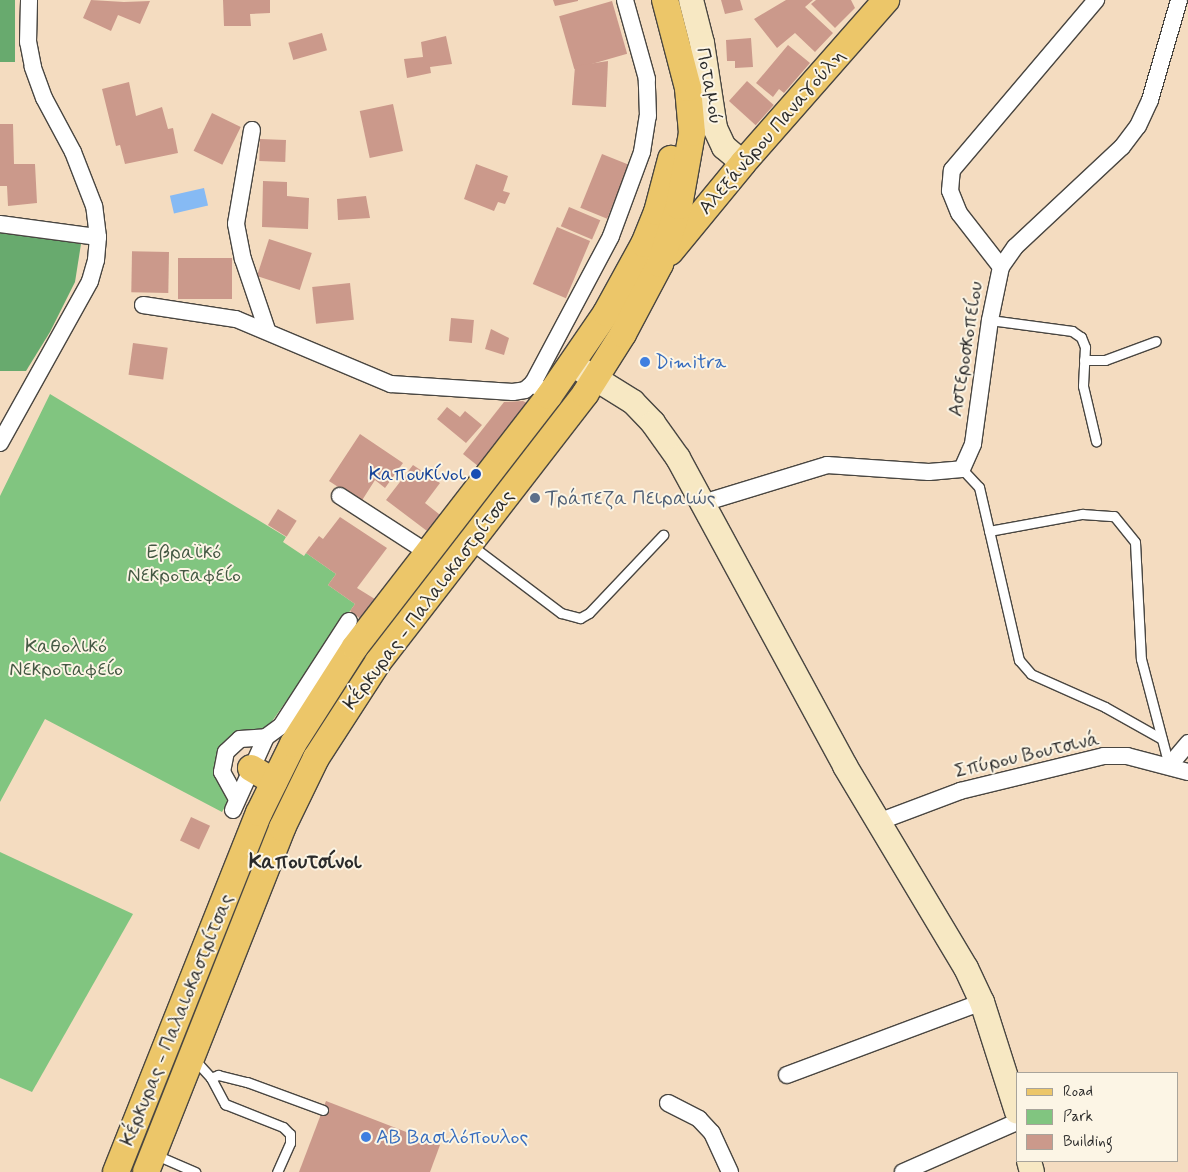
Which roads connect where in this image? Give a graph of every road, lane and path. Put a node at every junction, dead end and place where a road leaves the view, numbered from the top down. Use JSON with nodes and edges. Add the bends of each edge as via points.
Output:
{"nodes":[{"id":1,"x":29,"y":0,"type":"edge"},
{"id":2,"x":625,"y":0,"type":"edge"},
{"id":3,"x":665,"y":0,"type":"edge"},
{"id":4,"x":691,"y":0,"type":"edge"},
{"id":5,"x":886,"y":0,"type":"edge"},
{"id":6,"x":1096,"y":0,"type":"edge"},
{"id":7,"x":1179,"y":0,"type":"edge"},
{"id":8,"x":680,"y":67,"type":"junction"},
{"id":9,"x":252,"y":130,"type":"dead end"},
{"id":10,"x":743,"y":164,"type":"junction"},
{"id":11,"x":0,"y":224,"type":"edge"},
{"id":12,"x":98,"y":237,"type":"junction"},
{"id":13,"x":660,"y":264,"type":"junction"},
{"id":14,"x":1001,"y":267,"type":"junction"},
{"id":15,"x":143,"y":305,"type":"dead end"},
{"id":16,"x":990,"y":320,"type":"junction"},
{"id":17,"x":267,"y":330,"type":"junction"},
{"id":18,"x":1156,"y":341,"type":"dead end"},
{"id":19,"x":1084,"y":360,"type":"junction"},
{"id":20,"x":572,"y":364,"type":"junction"},
{"id":21,"x":597,"y":377,"type":"junction"},
{"id":22,"x":541,"y":390,"type":"junction"},
{"id":23,"x":1096,"y":441,"type":"dead end"},
{"id":24,"x":0,"y":443,"type":"edge"},
{"id":25,"x":962,"y":469,"type":"junction"},
{"id":26,"x":340,"y":496,"type":"dead end"},
{"id":27,"x":704,"y":503,"type":"junction"},
{"id":28,"x":989,"y":531,"type":"junction"},
{"id":29,"x":663,"y":535,"type":"dead end"},
{"id":30,"x":469,"y":544,"type":"junction"},
{"id":31,"x":428,"y":553,"type":"junction"},
{"id":32,"x":349,"y":621,"type":"dead end"},
{"id":33,"x":331,"y":666,"type":"junction"},
{"id":34,"x":266,"y":737,"type":"junction"},
{"id":35,"x":1162,"y":738,"type":"junction"},
{"id":36,"x":1188,"y":743,"type":"edge"},
{"id":37,"x":1169,"y":766,"type":"junction"},
{"id":38,"x":251,"y":768,"type":"junction"},
{"id":39,"x":1188,"y":772,"type":"edge"},
{"id":40,"x":274,"y":782,"type":"junction"},
{"id":41,"x":878,"y":822,"type":"junction"},
{"id":42,"x":982,"y":1002,"type":"junction"},
{"id":43,"x":192,"y":1056,"type":"junction"},
{"id":44,"x":787,"y":1076,"type":"dead end"},
{"id":45,"x":211,"y":1078,"type":"junction"},
{"id":46,"x":668,"y":1103,"type":"dead end"},
{"id":47,"x":1016,"y":1109,"type":"edge"},
{"id":48,"x":323,"y":1110,"type":"dead end"},
{"id":49,"x":1016,"y":1122,"type":"edge"},
{"id":50,"x":150,"y":1163,"type":"edge"},
{"id":51,"x":116,"y":1172,"type":"edge"},
{"id":52,"x":195,"y":1172,"type":"edge"},
{"id":53,"x":278,"y":1172,"type":"edge"},
{"id":54,"x":730,"y":1172,"type":"edge"},
{"id":55,"x":903,"y":1172,"type":"edge"}],
"edges":[{"from":1,"to":12,"type":"street","via":[[28,42],[32,67],[48,106],[73,152],[94,206]]},
{"from":2,"to":22,"type":"street","via":[[647,79],[648,116],[642,152],[611,236]]},
{"from":3,"to":8,"type":"main road","name":"Κέρκυρας - Παλαιοκαστρίτσας"},
{"from":4,"to":10,"type":"street","name":"Ποταμού","via":[[702,43],[715,128],[724,147]]},
{"from":5,"to":10,"type":"main road","name":"Αλεξάνδρου Παναγούλη"},
{"from":6,"to":14,"type":"street","via":[[952,170],[950,191],[959,213]]},
{"from":7,"to":14,"type":"street","name":"Αστεροσκοπείου","via":[[1150,100],[1138,126],[1122,147],[1014,247]]},
{"from":8,"to":13,"type":"main road","name":"Κέρκυρας - Παλαιοκαστρίτσας","via":[[688,88],[692,133],[679,206]]},
{"from":8,"to":20,"type":"main road","name":"Κέρκυρας - Παλαιοκαστρίτσας","via":[[671,159],[657,212],[630,272]]},
{"from":9,"to":17,"type":"street","via":[[236,224]]},
{"from":10,"to":13,"type":"main road","name":"Αλεξάνδρου Παναγούλη"},
{"from":11,"to":12,"type":"street"},
{"from":12,"to":24,"type":"street","via":[[90,281]]},
{"from":13,"to":21,"type":"main road","name":"Κέρκυρας - Παλαιοκαστρίτσας"},
{"from":14,"to":16,"type":"street","name":"Αστεροσκοπείου"},
{"from":15,"to":17,"type":"street","via":[[206,313]]},
{"from":16,"to":19,"type":"lane","via":[[1077,333],[1084,342]]},
{"from":16,"to":25,"type":"street","name":"Αστεροσκοπείου","via":[[973,444]]},
{"from":17,"to":22,"type":"street","via":[[391,384],[513,392]]},
{"from":18,"to":19,"type":"lane","via":[[1105,360]]},
{"from":19,"to":23,"type":"lane","via":[[1083,386]]},
{"from":20,"to":21,"type":"street"},
{"from":20,"to":22,"type":"main road","name":"Κέρκυρας - Παλαιοκαστρίτσας"},
{"from":21,"to":27,"type":"street","via":[[633,402],[653,423]]},
{"from":21,"to":30,"type":"main road","name":"Κέρκυρας - Παλαιοκαστρίτσας"},
{"from":22,"to":31,"type":"main road","name":"Κέρκυρας - Παλαιοκαστρίτσας"},
{"from":25,"to":27,"type":"street","via":[[935,472],[827,465]]},
{"from":25,"to":28,"type":"lane","via":[[979,487]]},
{"from":26,"to":31,"type":"street"},
{"from":27,"to":41,"type":"street"},
{"from":28,"to":35,"type":"lane","via":[[1019,660],[1031,674],[1105,707]]},
{"from":28,"to":35,"type":"lane","via":[[1082,514],[1114,516],[1135,542],[1141,659]]},
{"from":29,"to":30,"type":"lane","via":[[589,613],[580,618],[561,613]]},
{"from":30,"to":43,"type":"main road","name":"Κέρκυρας - Παλαιοκαστρίτσας","via":[[378,662],[316,758],[282,828]]},
{"from":31,"to":33,"type":"main road","name":"Κέρκυρας - Παλαιοκαστρίτσας"},
{"from":32,"to":33,"type":"street"},
{"from":33,"to":34,"type":"street","via":[[281,726]]},
{"from":33,"to":40,"type":"main road","name":"Κέρκυρας - Παλαιοκαστρίτσας"},
{"from":34,"to":38,"type":"street"},
{"from":34,"to":38,"type":"street","via":[[240,739],[226,752],[222,772],[235,804]]},
{"from":35,"to":37,"type":"lane"},
{"from":36,"to":37,"type":"street"},
{"from":37,"to":39,"type":"street","name":"Σπύρου Βουτσινά"},
{"from":37,"to":41,"type":"street","name":"Σπύρου Βουτσινά","via":[[1118,755],[1088,759],[960,791]]},
{"from":38,"to":40,"type":"main road"},
{"from":40,"to":51,"type":"main road","name":"Κέρκυρας - Παλαιοκαστρίτσας"},
{"from":41,"to":42,"type":"street","via":[[966,968]]},
{"from":42,"to":44,"type":"street"},
{"from":42,"to":47,"type":"street"},
{"from":43,"to":45,"type":"lane"},
{"from":43,"to":50,"type":"main road","name":"Κέρκυρας - Παλαιοκαστρίτσας"},
{"from":45,"to":48,"type":"lane","via":[[218,1075],[247,1082]]},
{"from":45,"to":53,"type":"lane","via":[[225,1104],[283,1127],[290,1134],[290,1143]]},
{"from":46,"to":54,"type":"street","via":[[699,1119],[712,1133]]},
{"from":49,"to":55,"type":"street"},
{"from":50,"to":52,"type":"lane"}]}
